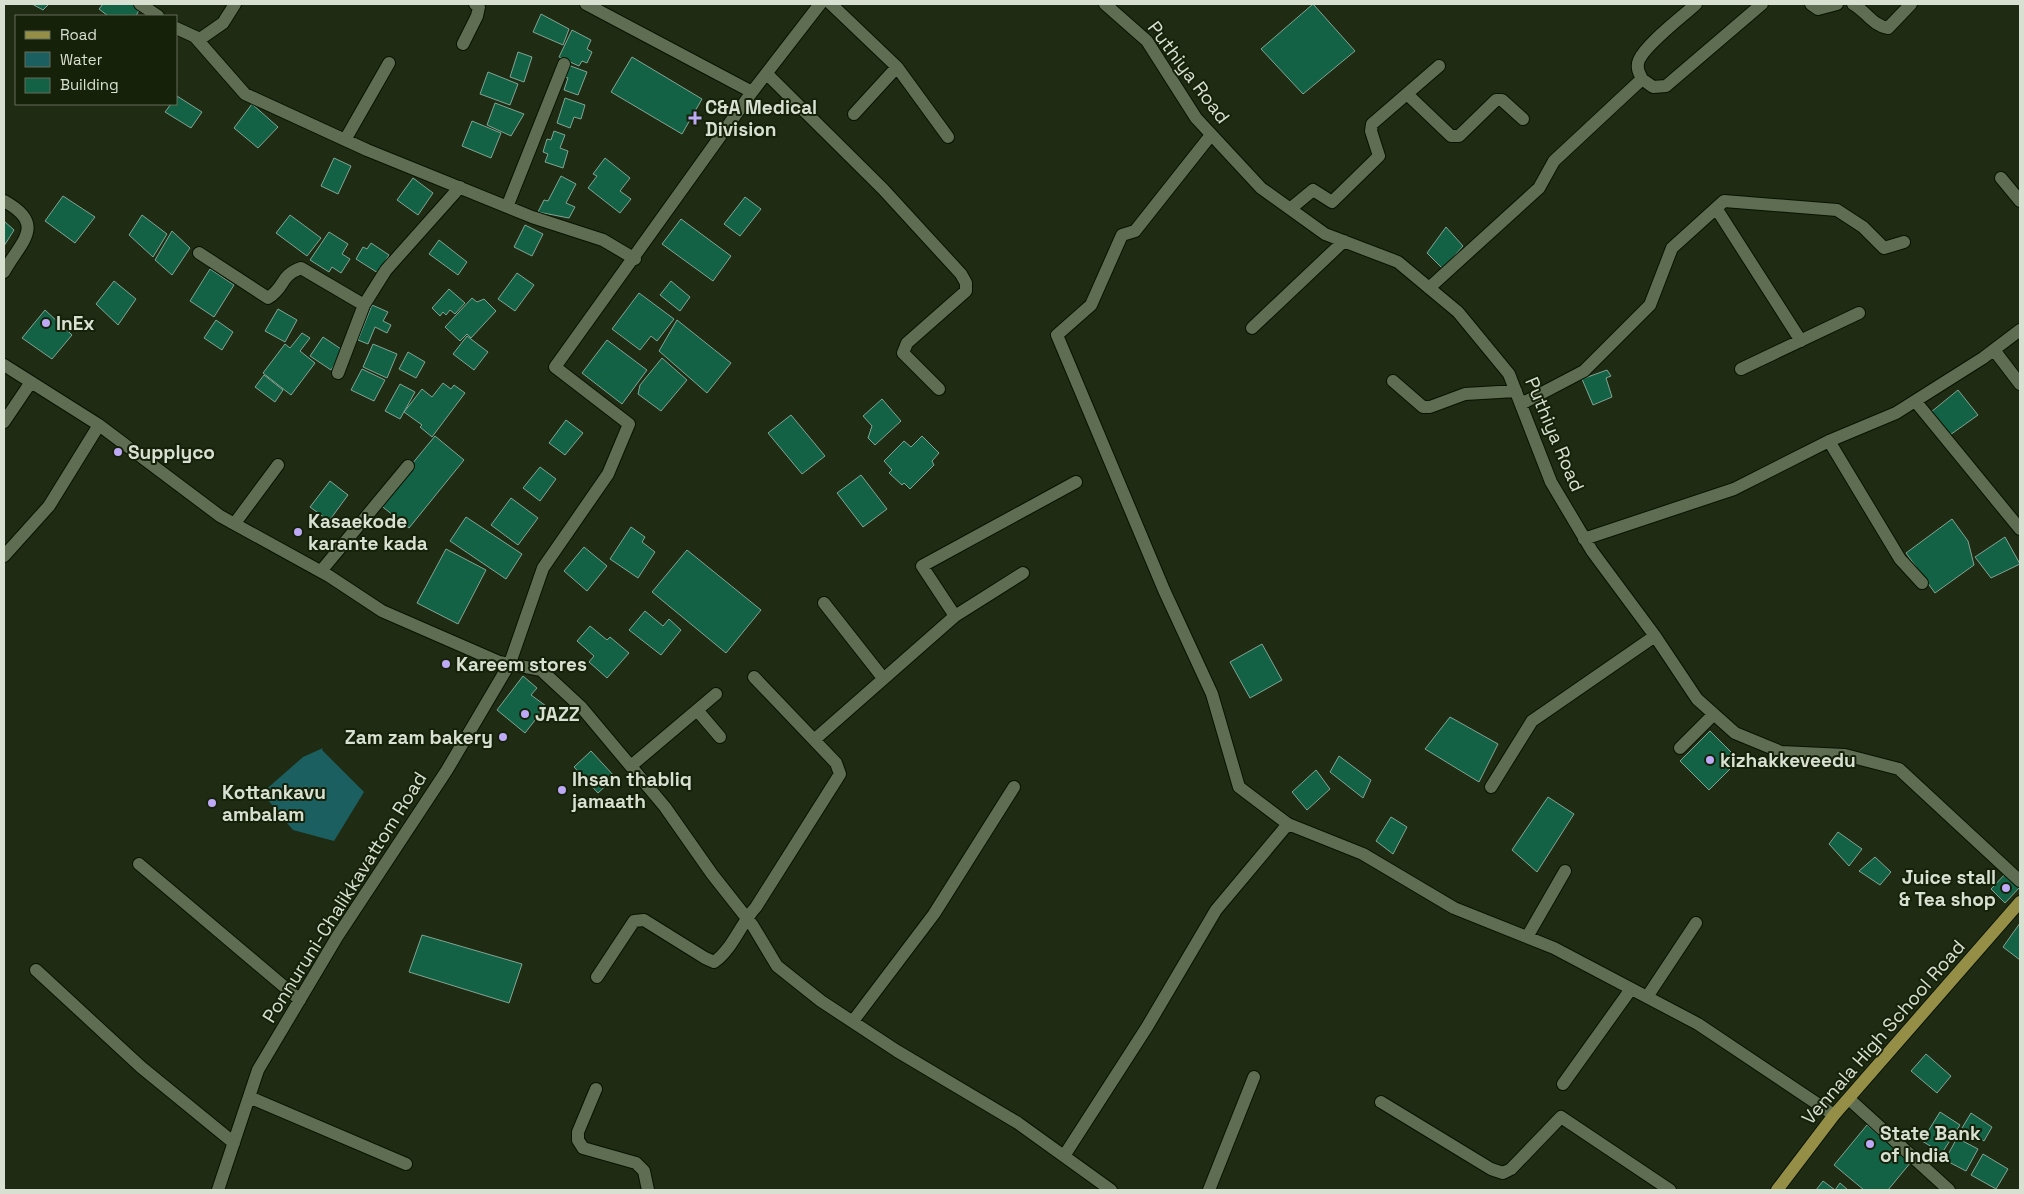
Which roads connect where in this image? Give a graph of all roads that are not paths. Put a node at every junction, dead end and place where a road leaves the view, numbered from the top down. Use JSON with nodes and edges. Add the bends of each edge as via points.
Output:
{"nodes":[{"id":1,"x":140,"y":4,"type":"edge"},
{"id":2,"x":235,"y":4,"type":"edge"},
{"id":3,"x":475,"y":4,"type":"edge"},
{"id":4,"x":586,"y":4,"type":"edge"},
{"id":5,"x":820,"y":4,"type":"edge"},
{"id":6,"x":831,"y":4,"type":"edge"},
{"id":7,"x":1105,"y":4,"type":"edge"},
{"id":8,"x":1696,"y":4,"type":"edge"},
{"id":9,"x":1762,"y":4,"type":"edge"},
{"id":10,"x":1811,"y":4,"type":"edge"},
{"id":11,"x":1837,"y":4,"type":"edge"},
{"id":12,"x":1853,"y":4,"type":"edge"},
{"id":13,"x":1912,"y":4,"type":"edge"},
{"id":14,"x":156,"y":15,"type":"edge"},
{"id":15,"x":178,"y":29,"type":"edge"},
{"id":16,"x":195,"y":37,"type":"junction"},
{"id":17,"x":463,"y":44,"type":"dead end"},
{"id":18,"x":389,"y":63,"type":"dead end"},
{"id":19,"x":564,"y":64,"type":"dead end"},
{"id":20,"x":1439,"y":66,"type":"dead end"},
{"id":21,"x":897,"y":67,"type":"junction"},
{"id":22,"x":767,"y":74,"type":"junction"},
{"id":23,"x":1642,"y":79,"type":"junction"},
{"id":24,"x":752,"y":92,"type":"junction"},
{"id":25,"x":1407,"y":94,"type":"junction"},
{"id":26,"x":854,"y":114,"type":"dead end"},
{"id":27,"x":1523,"y":119,"type":"dead end"},
{"id":28,"x":1211,"y":135,"type":"junction"},
{"id":29,"x":948,"y":138,"type":"dead end"},
{"id":30,"x":345,"y":140,"type":"junction"},
{"id":31,"x":2001,"y":178,"type":"dead end"},
{"id":32,"x":460,"y":187,"type":"junction"},
{"id":33,"x":4,"y":201,"type":"edge"},
{"id":34,"x":2020,"y":202,"type":"edge"},
{"id":35,"x":507,"y":207,"type":"junction"},
{"id":36,"x":1716,"y":208,"type":"junction"},
{"id":37,"x":1290,"y":209,"type":"junction"},
{"id":38,"x":1344,"y":241,"type":"junction"},
{"id":39,"x":1904,"y":242,"type":"dead end"},
{"id":40,"x":199,"y":253,"type":"dead end"},
{"id":41,"x":635,"y":259,"type":"junction"},
{"id":42,"x":4,"y":272,"type":"edge"},
{"id":43,"x":1429,"y":288,"type":"junction"},
{"id":44,"x":364,"y":305,"type":"junction"},
{"id":45,"x":1859,"y":313,"type":"dead end"},
{"id":46,"x":1252,"y":328,"type":"dead end"},
{"id":47,"x":2020,"y":330,"type":"edge"},
{"id":48,"x":1801,"y":341,"type":"junction"},
{"id":49,"x":1994,"y":350,"type":"junction"},
{"id":50,"x":4,"y":364,"type":"edge"},
{"id":51,"x":1742,"y":369,"type":"dead end"},
{"id":52,"x":338,"y":373,"type":"dead end"},
{"id":53,"x":1393,"y":381,"type":"dead end"},
{"id":54,"x":31,"y":382,"type":"junction"},
{"id":55,"x":2020,"y":384,"type":"edge"},
{"id":56,"x":939,"y":389,"type":"dead end"},
{"id":57,"x":1516,"y":391,"type":"junction"},
{"id":58,"x":1916,"y":402,"type":"junction"},
{"id":59,"x":1521,"y":404,"type":"junction"},
{"id":60,"x":4,"y":422,"type":"edge"},
{"id":61,"x":99,"y":425,"type":"junction"},
{"id":62,"x":1829,"y":441,"type":"junction"},
{"id":63,"x":278,"y":465,"type":"dead end"},
{"id":64,"x":408,"y":466,"type":"dead end"},
{"id":65,"x":1076,"y":482,"type":"dead end"},
{"id":66,"x":235,"y":524,"type":"junction"},
{"id":67,"x":2020,"y":529,"type":"edge"},
{"id":68,"x":1584,"y":539,"type":"junction"},
{"id":69,"x":4,"y":556,"type":"edge"},
{"id":70,"x":320,"y":571,"type":"junction"},
{"id":71,"x":1023,"y":573,"type":"dead end"},
{"id":72,"x":1922,"y":583,"type":"dead end"},
{"id":73,"x":824,"y":603,"type":"dead end"},
{"id":74,"x":955,"y":616,"type":"junction"},
{"id":75,"x":1655,"y":636,"type":"junction"},
{"id":76,"x":510,"y":663,"type":"junction"},
{"id":77,"x":754,"y":677,"type":"dead end"},
{"id":78,"x":883,"y":678,"type":"junction"},
{"id":79,"x":716,"y":694,"type":"dead end"},
{"id":80,"x":697,"y":710,"type":"junction"},
{"id":81,"x":1714,"y":714,"type":"junction"},
{"id":82,"x":720,"y":737,"type":"dead end"},
{"id":83,"x":814,"y":740,"type":"junction"},
{"id":84,"x":1680,"y":748,"type":"dead end"},
{"id":85,"x":632,"y":765,"type":"junction"},
{"id":86,"x":1491,"y":787,"type":"dead end"},
{"id":87,"x":1014,"y":788,"type":"dead end"},
{"id":88,"x":1288,"y":824,"type":"junction"},
{"id":89,"x":139,"y":864,"type":"dead end"},
{"id":90,"x":1565,"y":871,"type":"dead end"},
{"id":91,"x":2020,"y":882,"type":"edge"},
{"id":92,"x":2020,"y":902,"type":"edge"},
{"id":93,"x":746,"y":918,"type":"junction"},
{"id":94,"x":1696,"y":923,"type":"dead end"},
{"id":95,"x":1527,"y":937,"type":"junction"},
{"id":96,"x":36,"y":970,"type":"dead end"},
{"id":97,"x":597,"y":976,"type":"dead end"},
{"id":98,"x":1631,"y":989,"type":"junction"},
{"id":99,"x":1647,"y":997,"type":"junction"},
{"id":100,"x":300,"y":1000,"type":"junction"},
{"id":101,"x":853,"y":1021,"type":"junction"},
{"id":102,"x":1254,"y":1077,"type":"dead end"},
{"id":103,"x":1563,"y":1084,"type":"dead end"},
{"id":104,"x":596,"y":1089,"type":"dead end"},
{"id":105,"x":249,"y":1097,"type":"junction"},
{"id":106,"x":1849,"y":1099,"type":"junction"},
{"id":107,"x":1381,"y":1102,"type":"dead end"},
{"id":108,"x":1834,"y":1115,"type":"junction"},
{"id":109,"x":234,"y":1143,"type":"junction"},
{"id":110,"x":1064,"y":1156,"type":"junction"},
{"id":111,"x":406,"y":1164,"type":"dead end"},
{"id":112,"x":218,"y":1190,"type":"edge"},
{"id":113,"x":648,"y":1190,"type":"edge"},
{"id":114,"x":1111,"y":1190,"type":"edge"},
{"id":115,"x":1209,"y":1190,"type":"edge"},
{"id":116,"x":1670,"y":1190,"type":"edge"},
{"id":117,"x":1778,"y":1190,"type":"edge"},
{"id":118,"x":1950,"y":1190,"type":"edge"}],
"edges":[{"from":1,"to":14,"type":"street"},
{"from":2,"to":16,"type":"street","via":[[223,23],[200,39]]},
{"from":3,"to":17,"type":"street","via":[[479,7],[477,16]]},
{"from":4,"to":24,"type":"street"},
{"from":5,"to":22,"type":"street","name":"Ponnuruni-Chalikkavattom Road"},
{"from":6,"to":21,"type":"street"},
{"from":7,"to":28,"type":"street","name":"Puthiya Road","via":[[1147,41],[1196,118]]},
{"from":8,"to":23,"type":"street","via":[[1639,61]]},
{"from":9,"to":23,"type":"street","via":[[1666,86],[1653,87]]},
{"from":10,"to":11,"type":"street","via":[[1818,9]]},
{"from":12,"to":13,"type":"street","via":[[1877,26],[1888,28]]},
{"from":15,"to":16,"type":"street"},
{"from":16,"to":30,"type":"street","via":[[245,94]]},
{"from":18,"to":30,"type":"street"},
{"from":19,"to":35,"type":"street"},
{"from":20,"to":25,"type":"street"},
{"from":21,"to":26,"type":"street"},
{"from":21,"to":29,"type":"street"},
{"from":22,"to":24,"type":"street","name":"Ponnuruni-Chalikkavattom Road"},
{"from":22,"to":56,"type":"street","via":[[883,189],[966,282],[966,291],[906,343],[904,353]]},
{"from":23,"to":43,"type":"street","via":[[1554,161],[1539,188]]},
{"from":24,"to":41,"type":"street","name":"Ponnuruni-Chalikkavattom Road"},
{"from":25,"to":27,"type":"street","via":[[1451,136],[1459,136],[1496,100],[1502,100]]},
{"from":25,"to":37,"type":"street","via":[[1372,124],[1379,156],[1332,202],[1313,190]]},
{"from":28,"to":37,"type":"street","name":"Puthiya Road","via":[[1261,188]]},
{"from":28,"to":88,"type":"street","via":[[1136,231],[1122,235],[1090,305],[1057,335],[1164,590],[1212,694],[1239,787]]},
{"from":30,"to":32,"type":"street"},
{"from":31,"to":34,"type":"street"},
{"from":32,"to":35,"type":"street"},
{"from":32,"to":44,"type":"street","via":[[386,270]]},
{"from":33,"to":42,"type":"street","via":[[16,208],[28,224],[28,236]]},
{"from":35,"to":41,"type":"street","via":[[603,240]]},
{"from":36,"to":39,"type":"street","via":[[1724,201],[1837,210],[1863,227],[1884,248]]},
{"from":36,"to":48,"type":"street"},
{"from":36,"to":59,"type":"street","via":[[1672,248],[1650,305],[1584,371]]},
{"from":37,"to":38,"type":"street","name":"Puthiya Road","via":[[1325,234]]},
{"from":38,"to":43,"type":"street","name":"Puthiya Road","via":[[1398,262]]},
{"from":38,"to":46,"type":"street"},
{"from":40,"to":44,"type":"street","via":[[268,298],[277,293],[288,273],[301,268]]},
{"from":41,"to":76,"type":"street","name":"Ponnuruni-Chalikkavattom Road","via":[[555,367],[629,424],[608,474],[543,568]]},
{"from":43,"to":57,"type":"street","name":"Puthiya Road","via":[[1458,312],[1509,374]]},
{"from":44,"to":52,"type":"street"},
{"from":45,"to":48,"type":"street"},
{"from":47,"to":49,"type":"street"},
{"from":48,"to":51,"type":"street"},
{"from":49,"to":55,"type":"street"},
{"from":49,"to":58,"type":"street"},
{"from":50,"to":54,"type":"street"},
{"from":53,"to":57,"type":"street","via":[[1423,406],[1465,394]]},
{"from":54,"to":60,"type":"street"},
{"from":54,"to":61,"type":"street"},
{"from":57,"to":59,"type":"street","name":"Puthiya Road"},
{"from":58,"to":62,"type":"street"},
{"from":58,"to":67,"type":"street"},
{"from":59,"to":68,"type":"street","name":"Puthiya Road","via":[[1551,482]]},
{"from":61,"to":66,"type":"street"},
{"from":61,"to":69,"type":"street","via":[[49,506]]},
{"from":62,"to":68,"type":"street","via":[[1734,489]]},
{"from":62,"to":72,"type":"street","via":[[1900,560]]},
{"from":63,"to":66,"type":"street"},
{"from":64,"to":70,"type":"street"},
{"from":65,"to":74,"type":"street","via":[[922,566]]},
{"from":66,"to":70,"type":"street"},
{"from":68,"to":75,"type":"street","name":"Puthiya Road"},
{"from":70,"to":76,"type":"street","via":[[382,612],[499,662]]},
{"from":71,"to":74,"type":"street"},
{"from":73,"to":78,"type":"street"},
{"from":74,"to":78,"type":"street"},
{"from":75,"to":81,"type":"street","name":"Puthiya Road","via":[[1697,699]]},
{"from":75,"to":86,"type":"street","via":[[1532,721]]},
{"from":76,"to":85,"type":"street","via":[[541,670],[582,708]]},
{"from":76,"to":100,"type":"street","name":"Ponnuruni-Chalikkavattom Road","via":[[447,770],[337,937]]},
{"from":77,"to":83,"type":"street"},
{"from":78,"to":83,"type":"street"},
{"from":79,"to":80,"type":"street"},
{"from":80,"to":82,"type":"street"},
{"from":80,"to":85,"type":"street"},
{"from":81,"to":84,"type":"street"},
{"from":81,"to":91,"type":"street","name":"Puthiya Road","via":[[1735,733],[1781,752],[1845,755],[1898,769]]},
{"from":83,"to":93,"type":"street","via":[[836,763],[840,774]]},
{"from":85,"to":93,"type":"street"},
{"from":87,"to":101,"type":"street","via":[[934,914]]},
{"from":88,"to":95,"type":"street","via":[[1362,854],[1454,908]]},
{"from":88,"to":110,"type":"street","via":[[1216,910],[1148,1027]]},
{"from":89,"to":100,"type":"street"},
{"from":90,"to":95,"type":"street"},
{"from":92,"to":106,"type":"main road","name":"Vennala High School Road"},
{"from":93,"to":97,"type":"street","via":[[721,957],[714,962],[644,920],[634,921]]},
{"from":93,"to":101,"type":"street","via":[[777,966],[821,1001]]},
{"from":94,"to":99,"type":"street"},
{"from":95,"to":98,"type":"street"},
{"from":96,"to":109,"type":"street","via":[[141,1067]]},
{"from":98,"to":99,"type":"street"},
{"from":98,"to":103,"type":"street"},
{"from":99,"to":108,"type":"street","via":[[1698,1024]]},
{"from":100,"to":105,"type":"street","name":"Ponnuruni-Chalikkavattom Road","via":[[258,1070]]},
{"from":101,"to":110,"type":"street","via":[[1018,1123]]},
{"from":102,"to":115,"type":"street"},
{"from":104,"to":113,"type":"street","via":[[578,1132],[578,1140],[583,1148],[636,1163],[644,1171]]},
{"from":105,"to":109,"type":"street","name":"Ponnuruni-Chalikkavattom Road"},
{"from":105,"to":111,"type":"street"},
{"from":106,"to":108,"type":"main road","name":"Vennala High School Road"},
{"from":106,"to":118,"type":"street"},
{"from":107,"to":116,"type":"street","via":[[1491,1169],[1503,1173],[1511,1169],[1560,1117]]},
{"from":108,"to":117,"type":"main road","name":"Vennala High School Road"},
{"from":109,"to":112,"type":"street","name":"Ponnuruni-Chalikkavattom Road"},
{"from":110,"to":114,"type":"street"}]}
